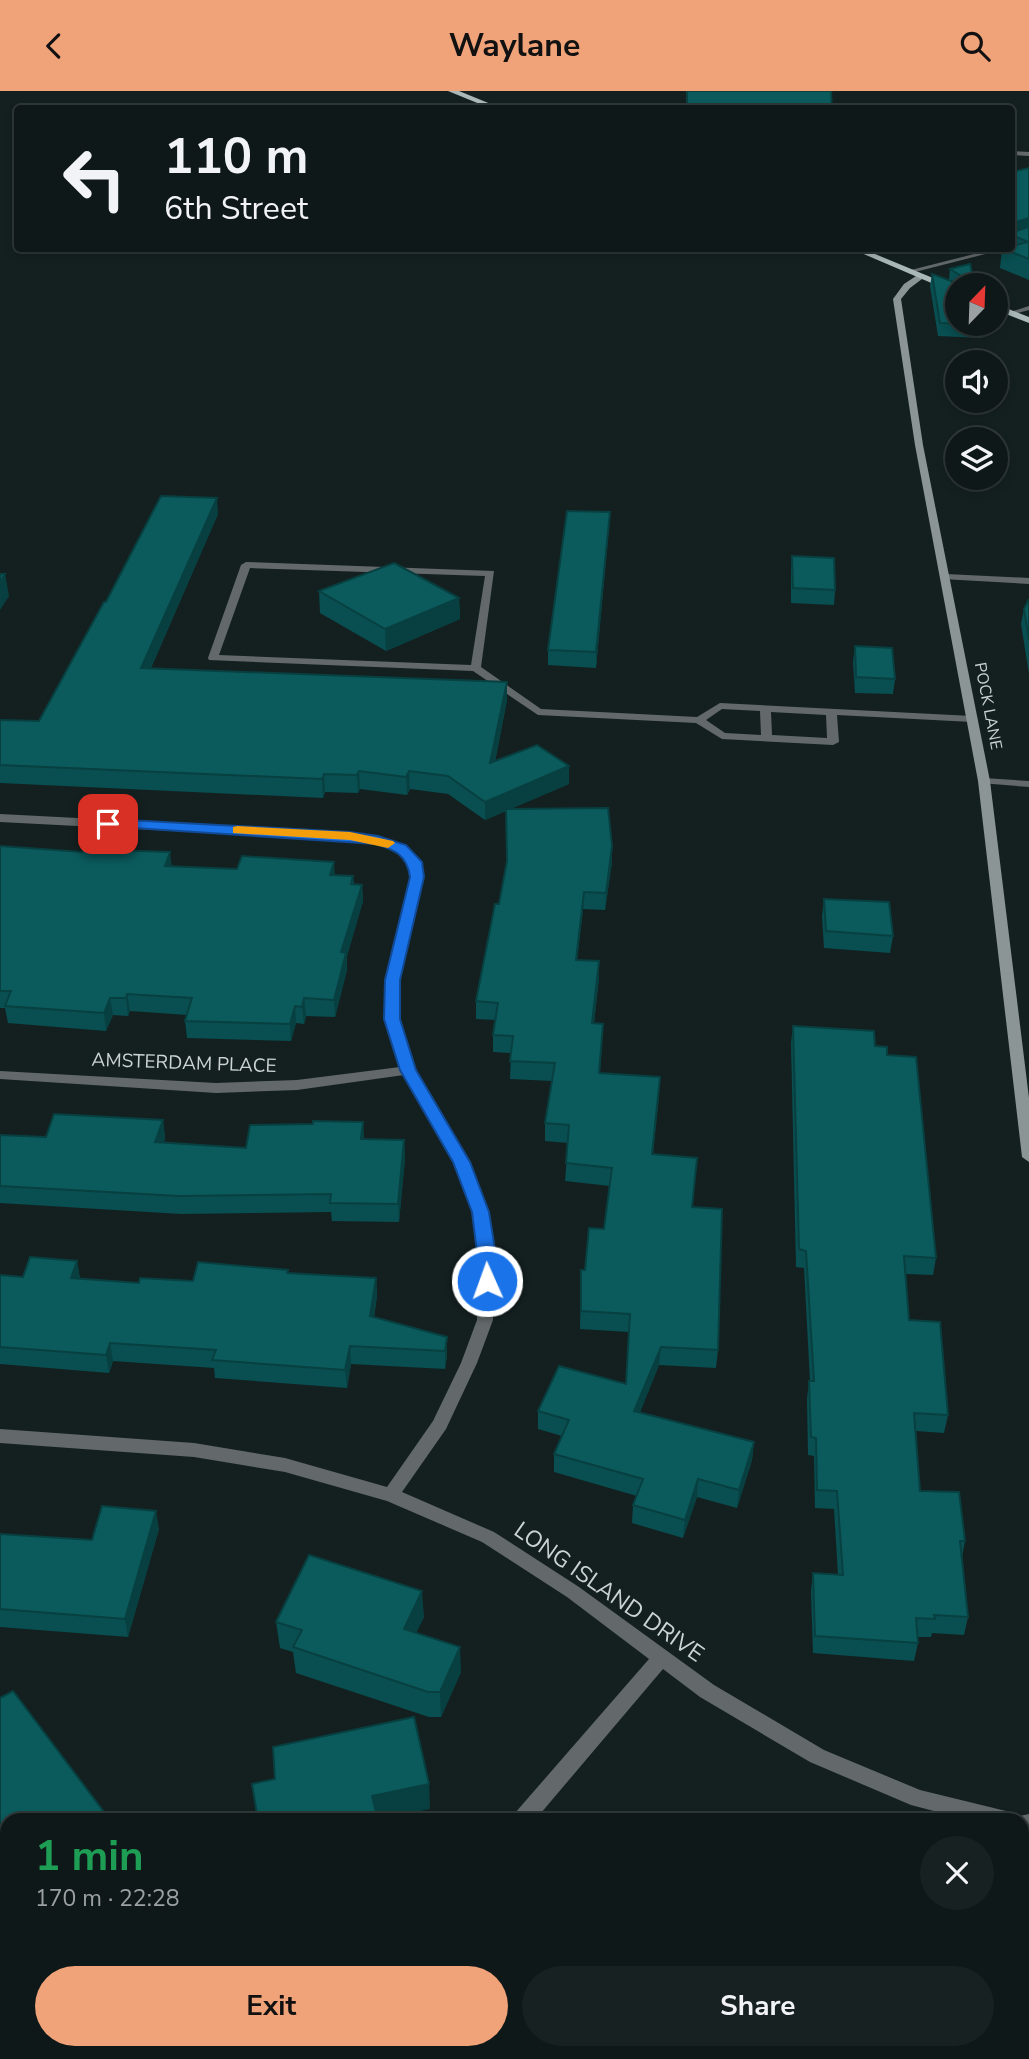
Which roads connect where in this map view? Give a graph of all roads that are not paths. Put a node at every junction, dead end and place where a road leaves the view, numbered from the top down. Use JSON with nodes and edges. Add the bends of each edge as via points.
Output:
{"nodes":[{"id":1,"x":452,"y":91,"type":"edge"},
{"id":2,"x":489,"y":105,"type":"edge"},
{"id":3,"x":864,"y":252,"type":"edge"},
{"id":4,"x":963,"y":252,"type":"edge"},
{"id":5,"x":989,"y":252,"type":"edge"},
{"id":6,"x":972,"y":256,"type":"junction"},
{"id":7,"x":911,"y":271,"type":"junction"},
{"id":8,"x":922,"y":276,"type":"junction"},
{"id":9,"x":945,"y":286,"type":"edge"},
{"id":10,"x":1029,"y":308,"type":"edge"},
{"id":11,"x":1008,"y":312,"type":"edge"},
{"id":12,"x":1012,"y":313,"type":"junction"},
{"id":13,"x":1029,"y":320,"type":"edge"},
{"id":14,"x":946,"y":577,"type":"junction"},
{"id":15,"x":1029,"y":582,"type":"edge"},
{"id":16,"x":476,"y":668,"type":"junction"},
{"id":17,"x":765,"y":708,"type":"junction"},
{"id":18,"x":831,"y":710,"type":"junction"},
{"id":19,"x":972,"y":719,"type":"junction"},
{"id":20,"x":699,"y":720,"type":"junction"},
{"id":21,"x":767,"y":739,"type":"junction"},
{"id":22,"x":984,"y":781,"type":"junction"},
{"id":23,"x":1029,"y":784,"type":"edge"},
{"id":24,"x":0,"y":818,"type":"edge"},
{"id":25,"x":408,"y":1070,"type":"junction"},
{"id":26,"x":0,"y":1075,"type":"edge"},
{"id":27,"x":1029,"y":1157,"type":"edge"},
{"id":28,"x":0,"y":1436,"type":"edge"},
{"id":29,"x":391,"y":1495,"type":"junction"},
{"id":30,"x":662,"y":1657,"type":"junction"},
{"id":31,"x":528,"y":1813,"type":"edge"},
{"id":32,"x":978,"y":1813,"type":"edge"}],
"edges":[{"from":1,"to":2,"type":"main road"},
{"from":3,"to":7,"type":"main road"},
{"from":4,"to":6,"type":"street"},
{"from":5,"to":6,"type":"street"},
{"from":6,"to":7,"type":"street"},
{"from":7,"to":8,"type":"main road"},
{"from":8,"to":9,"type":"main road"},
{"from":8,"to":14,"type":"street","name":"POCK LANE","via":[[897,299],[919,445]]},
{"from":10,"to":12,"type":"street"},
{"from":11,"to":12,"type":"main road"},
{"from":12,"to":13,"type":"main road"},
{"from":14,"to":15,"type":"street"},
{"from":14,"to":19,"type":"street","name":"POCK LANE"},
{"from":16,"to":16,"type":"street","via":[[490,573],[246,565],[213,659]]},
{"from":16,"to":20,"type":"street","via":[[538,712]]},
{"from":17,"to":18,"type":"street"},
{"from":17,"to":20,"type":"street","via":[[720,706]]},
{"from":17,"to":21,"type":"street"},
{"from":18,"to":19,"type":"street"},
{"from":18,"to":21,"type":"street","via":[[833,742]]},
{"from":19,"to":22,"type":"street","name":"POCK LANE"},
{"from":20,"to":21,"type":"street","via":[[722,736]]},
{"from":22,"to":23,"type":"street"},
{"from":22,"to":27,"type":"street","name":"POCK LANE"},
{"from":24,"to":25,"type":"street","via":[[350,836],[401,848],[415,862],[417,877],[393,980],[392,1019]]},
{"from":25,"to":26,"type":"street","name":"AMSTERDAM PLACE","via":[[297,1085],[216,1088]]},
{"from":25,"to":29,"type":"street","via":[[462,1162],[481,1212],[488,1262],[485,1320],[469,1363],[440,1424]]},
{"from":28,"to":29,"type":"street","name":"LONG ISLAND DRIVE","via":[[194,1450],[285,1465]]},
{"from":29,"to":30,"type":"street","name":"LONG ISLAND DRIVE","via":[[488,1538]]},
{"from":30,"to":31,"type":"street"},
{"from":30,"to":32,"type":"street","name":"LONG ISLAND DRIVE","via":[[707,1692],[817,1756],[918,1798]]}]}
